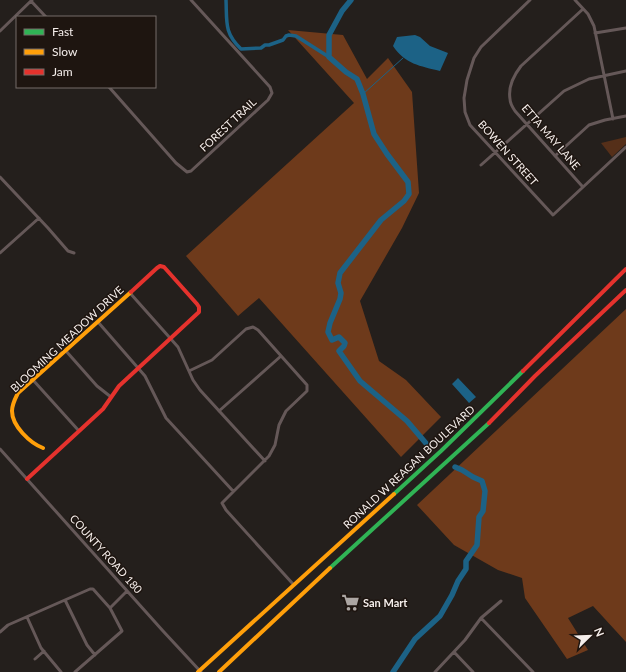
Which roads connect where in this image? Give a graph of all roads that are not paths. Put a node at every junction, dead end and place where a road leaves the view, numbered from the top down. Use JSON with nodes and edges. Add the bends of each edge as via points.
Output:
{"nodes":[{"id":1,"x":32,"y":0,"type":"edge"},
{"id":2,"x":191,"y":0,"type":"edge"},
{"id":3,"x":530,"y":0,"type":"edge"},
{"id":4,"x":575,"y":0,"type":"edge"},
{"id":5,"x":583,"y":9,"type":"junction"},
{"id":6,"x":45,"y":16,"type":"edge"},
{"id":7,"x":626,"y":28,"type":"edge"},
{"id":8,"x":0,"y":31,"type":"edge"},
{"id":9,"x":595,"y":33,"type":"junction"},
{"id":10,"x":626,"y":71,"type":"edge"},
{"id":11,"x":604,"y":75,"type":"junction"},
{"id":12,"x":110,"y":88,"type":"edge"},
{"id":13,"x":626,"y":116,"type":"edge"},
{"id":14,"x":613,"y":118,"type":"junction"},
{"id":15,"x":526,"y":125,"type":"junction"},
{"id":16,"x":626,"y":147,"type":"edge"},
{"id":17,"x":495,"y":153,"type":"junction"},
{"id":18,"x":555,"y":156,"type":"junction"},
{"id":19,"x":481,"y":165,"type":"dead end"},
{"id":20,"x":0,"y":177,"type":"edge"},
{"id":21,"x":582,"y":186,"type":"junction"},
{"id":22,"x":38,"y":218,"type":"junction"},
{"id":23,"x":0,"y":253,"type":"edge"},
{"id":24,"x":74,"y":253,"type":"dead end"},
{"id":25,"x":626,"y":269,"type":"edge"},
{"id":26,"x":626,"y":290,"type":"edge"},
{"id":27,"x":130,"y":293,"type":"junction"},
{"id":28,"x":98,"y":322,"type":"junction"},
{"id":29,"x":170,"y":339,"type":"junction"},
{"id":30,"x":66,"y":351,"type":"junction"},
{"id":31,"x":281,"y":356,"type":"junction"},
{"id":32,"x":138,"y":368,"type":"junction"},
{"id":33,"x":189,"y":371,"type":"junction"},
{"id":34,"x":33,"y":380,"type":"junction"},
{"id":35,"x":110,"y":397,"type":"junction"},
{"id":36,"x":219,"y":411,"type":"junction"},
{"id":37,"x":79,"y":431,"type":"junction"},
{"id":38,"x":43,"y":448,"type":"dead end"},
{"id":39,"x":0,"y":449,"type":"edge"},
{"id":40,"x":266,"y":461,"type":"junction"},
{"id":41,"x":27,"y":479,"type":"junction"},
{"id":42,"x":233,"y":491,"type":"junction"},
{"id":43,"x":294,"y":584,"type":"junction"},
{"id":44,"x":127,"y":591,"type":"junction"},
{"id":45,"x":65,"y":600,"type":"junction"},
{"id":46,"x":501,"y":601,"type":"dead end"},
{"id":47,"x":110,"y":608,"type":"junction"},
{"id":48,"x":27,"y":617,"type":"junction"},
{"id":49,"x":481,"y":618,"type":"junction"},
{"id":50,"x":0,"y":632,"type":"edge"},
{"id":51,"x":44,"y":651,"type":"junction"},
{"id":52,"x":454,"y":652,"type":"junction"},
{"id":53,"x":95,"y":654,"type":"junction"},
{"id":54,"x":35,"y":659,"type":"dead end"},
{"id":55,"x":200,"y":671,"type":"edge"},
{"id":56,"x":61,"y":672,"type":"edge"},
{"id":57,"x":75,"y":672,"type":"edge"},
{"id":58,"x":219,"y":672,"type":"edge"},
{"id":59,"x":435,"y":672,"type":"edge"},
{"id":60,"x":473,"y":672,"type":"edge"},
{"id":61,"x":532,"y":672,"type":"edge"}],
"edges":[{"from":1,"to":6,"type":"street"},
{"from":1,"to":8,"type":"street"},
{"from":2,"to":12,"type":"street","name":"FOREST TRAIL","via":[[270,87],[272,92],[268,100],[187,172]]},
{"from":3,"to":17,"type":"street","name":"BOWEN STREET","via":[[480,47],[467,80],[465,112],[470,125]]},
{"from":4,"to":5,"type":"street"},
{"from":5,"to":9,"type":"street","via":[[591,20]]},
{"from":5,"to":15,"type":"street","name":"ETTA MAY LANE","via":[[516,72],[511,84],[510,99],[515,111]]},
{"from":7,"to":9,"type":"street"},
{"from":9,"to":11,"type":"street"},
{"from":10,"to":11,"type":"street"},
{"from":11,"to":14,"type":"street"},
{"from":11,"to":15,"type":"street","via":[[564,91]]},
{"from":13,"to":14,"type":"street"},
{"from":14,"to":18,"type":"street","via":[[589,125]]},
{"from":15,"to":17,"type":"street"},
{"from":15,"to":18,"type":"street","name":"ETTA MAY LANE"},
{"from":16,"to":21,"type":"street"},
{"from":17,"to":19,"type":"street"},
{"from":17,"to":21,"type":"street","name":"BOWEN STREET","via":[[553,215]]},
{"from":18,"to":21,"type":"street","name":"ETTA MAY LANE"},
{"from":20,"to":22,"type":"street"},
{"from":22,"to":23,"type":"street"},
{"from":22,"to":24,"type":"street","via":[[68,251]]},
{"from":25,"to":43,"type":"main road","name":"RONALD W REAGAN BOULEVARD","via":[[446,446]]},
{"from":26,"to":58,"type":"main road","name":"RONALD W REAGAN BOULEVARD","via":[[476,436]]},
{"from":27,"to":28,"type":"main road","name":"BLOOMING MEADOW DRIVE"},
{"from":27,"to":29,"type":"street"},
{"from":27,"to":29,"type":"main road","name":"BLOOMING MEADOW DRIVE","via":[[162,266],[197,304],[200,310]]},
{"from":28,"to":30,"type":"main road","name":"BLOOMING MEADOW DRIVE"},
{"from":28,"to":32,"type":"street"},
{"from":29,"to":32,"type":"main road"},
{"from":29,"to":33,"type":"street","via":[[181,352]]},
{"from":30,"to":34,"type":"main road","name":"BLOOMING MEADOW DRIVE"},
{"from":30,"to":35,"type":"street"},
{"from":31,"to":33,"type":"street","via":[[253,326],[246,329],[212,360]]},
{"from":31,"to":36,"type":"street"},
{"from":31,"to":40,"type":"street","via":[[308,388],[286,411]]},
{"from":32,"to":35,"type":"main road"},
{"from":32,"to":42,"type":"street","via":[[149,383],[166,418]]},
{"from":33,"to":36,"type":"street","via":[[196,384]]},
{"from":34,"to":37,"type":"street"},
{"from":34,"to":38,"type":"main road","name":"BLOOMING MEADOW DRIVE","via":[[15,397],[12,416],[16,426],[31,443]]},
{"from":35,"to":37,"type":"main road","via":[[103,408]]},
{"from":36,"to":40,"type":"street"},
{"from":37,"to":41,"type":"main road"},
{"from":39,"to":41,"type":"street","name":"COUNTY ROAD 180"},
{"from":40,"to":42,"type":"street"},
{"from":41,"to":44,"type":"street","name":"COUNTY ROAD 180"},
{"from":42,"to":43,"type":"street","via":[[224,500],[223,506]]},
{"from":43,"to":55,"type":"main road","name":"RONALD W REAGAN BOULEVARD"},
{"from":44,"to":47,"type":"street"},
{"from":44,"to":55,"type":"street","name":"COUNTY ROAD 180"},
{"from":45,"to":47,"type":"street","via":[[90,588]]},
{"from":45,"to":48,"type":"street"},
{"from":45,"to":53,"type":"street","via":[[87,645]]},
{"from":46,"to":49,"type":"street"},
{"from":47,"to":53,"type":"street","via":[[122,631]]},
{"from":48,"to":50,"type":"street","via":[[8,625]]},
{"from":48,"to":51,"type":"street"},
{"from":49,"to":52,"type":"street"},
{"from":49,"to":61,"type":"street"},
{"from":51,"to":54,"type":"street"},
{"from":51,"to":56,"type":"street"},
{"from":52,"to":59,"type":"street"},
{"from":52,"to":60,"type":"street"},
{"from":53,"to":57,"type":"street"}]}
